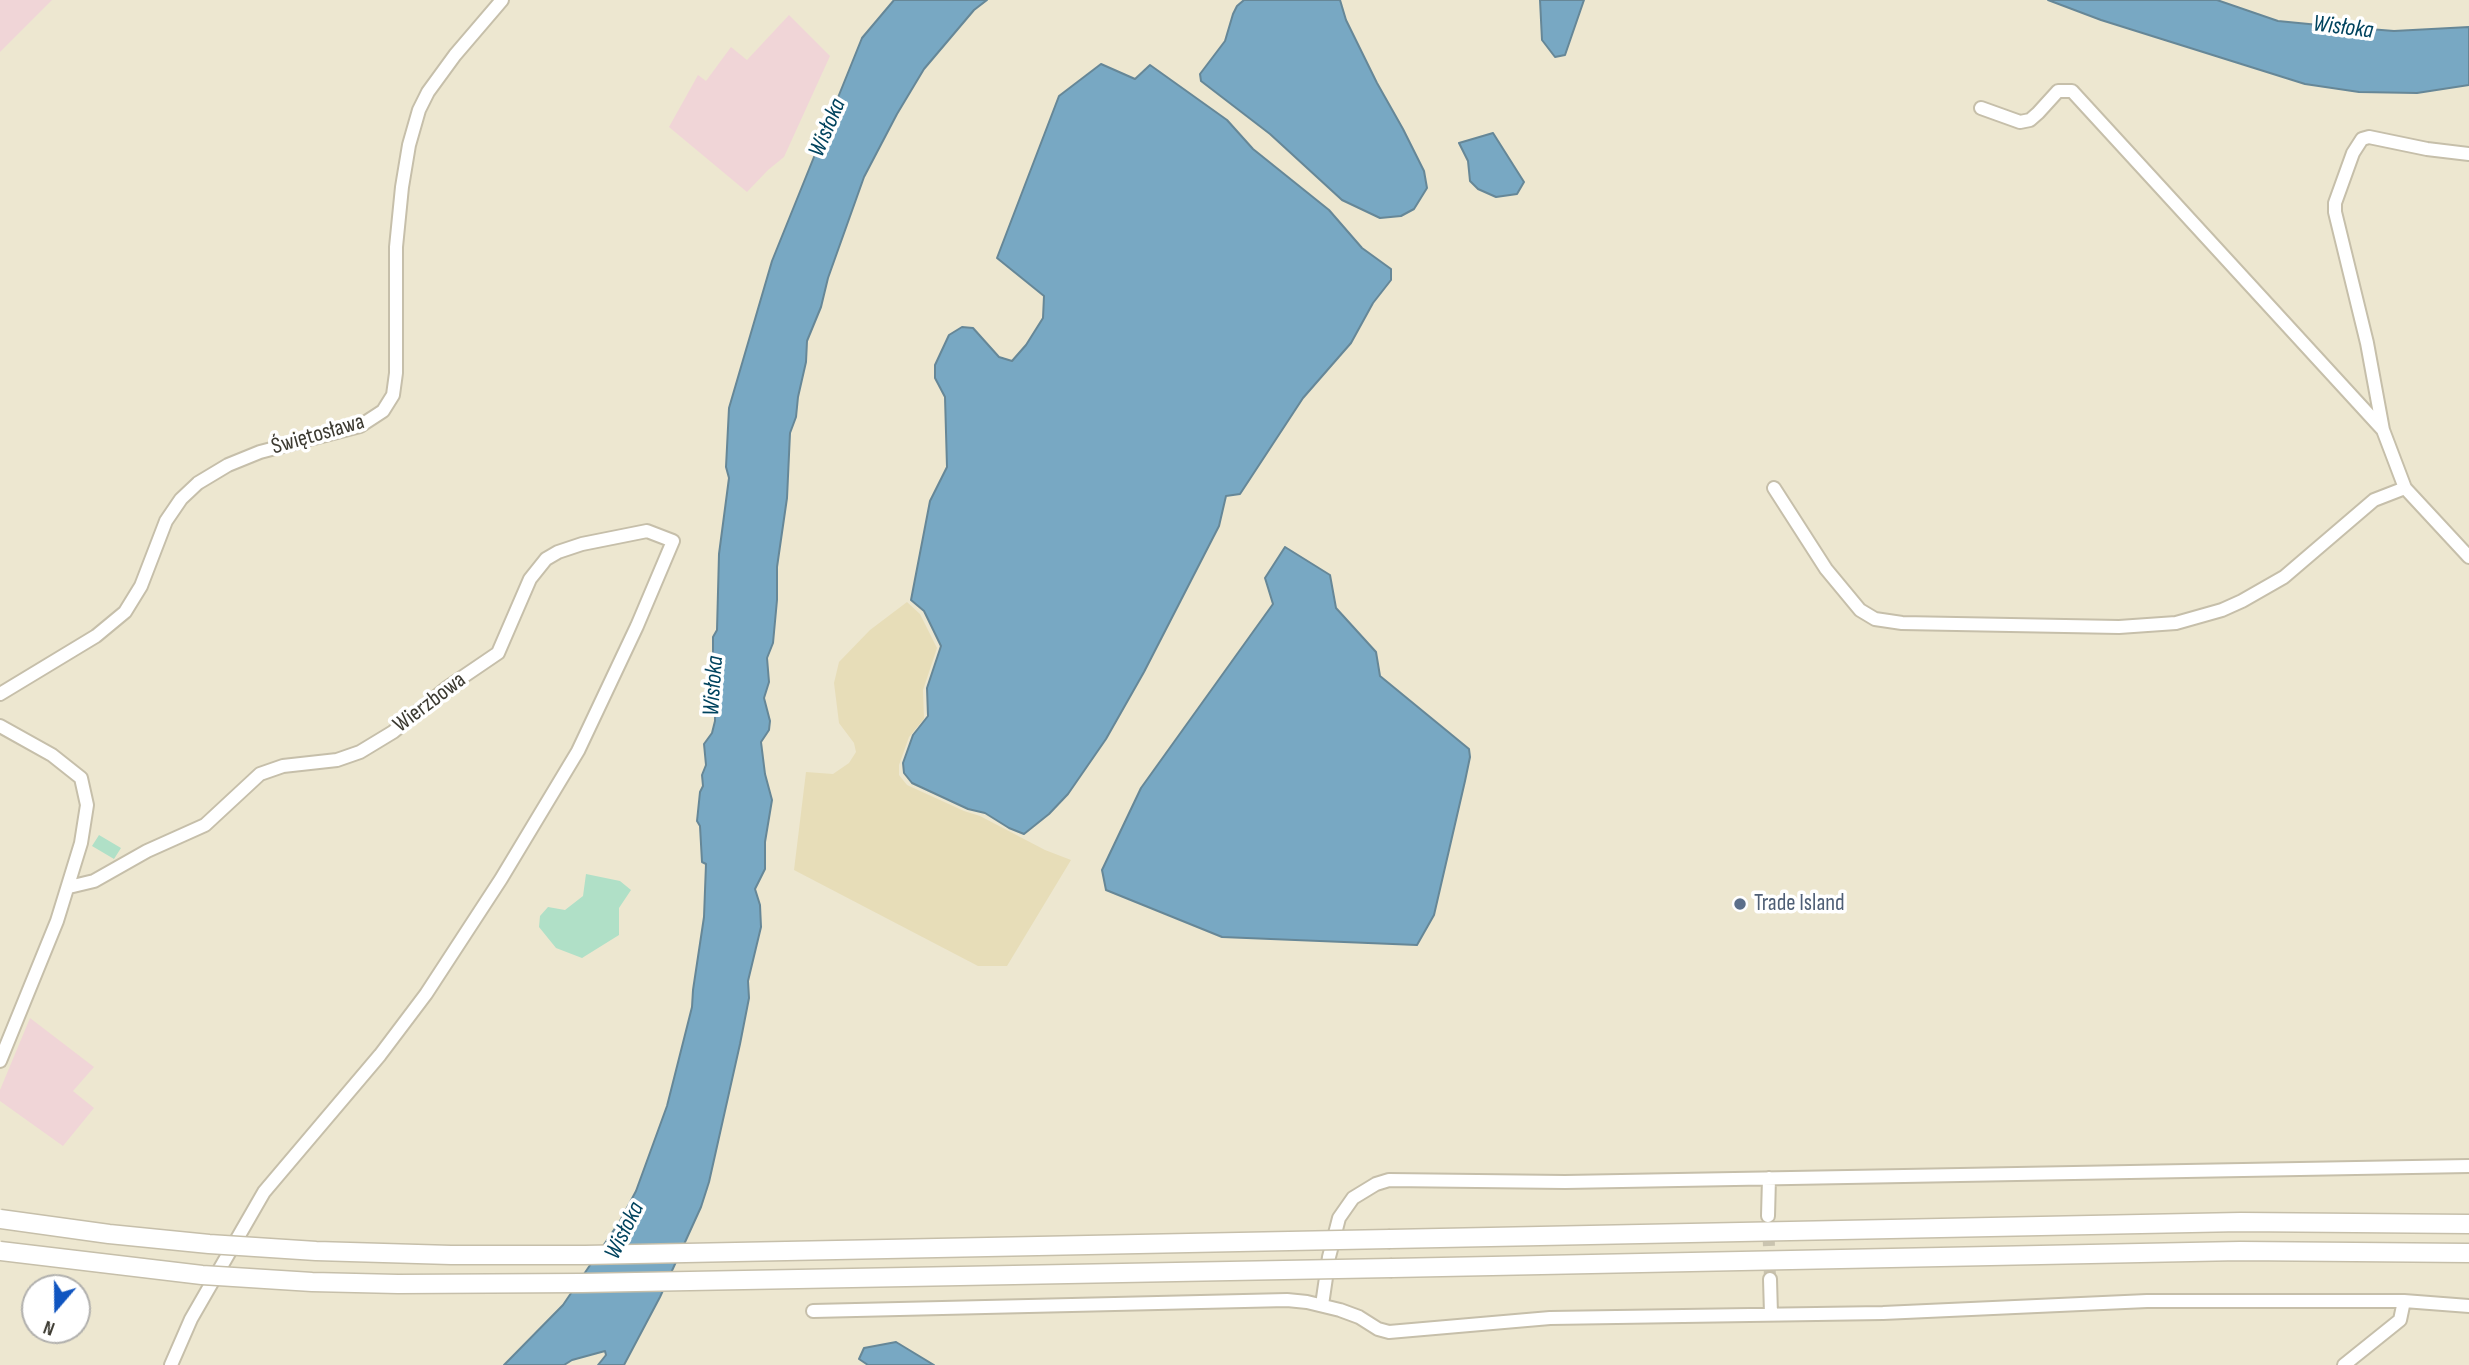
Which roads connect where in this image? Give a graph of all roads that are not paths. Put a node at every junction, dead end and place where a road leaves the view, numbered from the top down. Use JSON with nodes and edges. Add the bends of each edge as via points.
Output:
{"nodes":[{"id":1,"x":502,"y":0,"type":"edge"},
{"id":2,"x":1981,"y":108,"type":"dead end"},
{"id":3,"x":2469,"y":154,"type":"edge"},
{"id":4,"x":2383,"y":430,"type":"junction"},
{"id":5,"x":1774,"y":488,"type":"dead end"},
{"id":6,"x":2405,"y":488,"type":"junction"},
{"id":7,"x":2469,"y":557,"type":"edge"},
{"id":8,"x":0,"y":694,"type":"edge"},
{"id":9,"x":0,"y":726,"type":"edge"},
{"id":10,"x":69,"y":887,"type":"junction"},
{"id":11,"x":0,"y":1061,"type":"edge"},
{"id":12,"x":2469,"y":1166,"type":"edge"},
{"id":13,"x":1769,"y":1178,"type":"junction"},
{"id":14,"x":1768,"y":1216,"type":"tunnel mouth"},
{"id":15,"x":0,"y":1219,"type":"edge"},
{"id":16,"x":2469,"y":1224,"type":"edge"},
{"id":17,"x":0,"y":1251,"type":"edge"},
{"id":18,"x":2469,"y":1253,"type":"edge"},
{"id":19,"x":1770,"y":1279,"type":"tunnel mouth"},
{"id":20,"x":2404,"y":1301,"type":"junction"},
{"id":21,"x":1322,"y":1305,"type":"junction"},
{"id":22,"x":2469,"y":1306,"type":"edge"},
{"id":23,"x":813,"y":1311,"type":"dead end"},
{"id":24,"x":1771,"y":1314,"type":"junction"},
{"id":25,"x":171,"y":1365,"type":"edge"},
{"id":26,"x":2344,"y":1365,"type":"edge"}],
"edges":[{"from":1,"to":8,"type":"street","name":"Świętosława","via":[[428,92],[413,129],[398,224],[396,373],[393,395],[383,411],[360,426],[251,455],[198,483],[166,521],[141,586],[125,612],[96,636]]},
{"from":2,"to":4,"type":"street","via":[[2020,122],[2030,120],[2058,91],[2072,91]]},
{"from":3,"to":4,"type":"street","via":[[2362,139],[2335,203]]},
{"from":4,"to":6,"type":"street"},
{"from":5,"to":6,"type":"street","via":[[1826,569],[1860,610],[1875,620],[2119,627],[2176,623],[2242,601],[2284,577],[2374,500]]},
{"from":6,"to":7,"type":"street"},
{"from":9,"to":10,"type":"street","via":[[52,755],[81,778],[86,817]]},
{"from":10,"to":11,"type":"street"},
{"from":10,"to":25,"type":"street","name":"Wierzbowa","via":[[94,881],[205,825],[260,774],[283,766],[337,760],[393,732],[498,653],[530,579],[558,552],[647,531],[673,541],[578,751],[501,880],[380,1055],[258,1201],[191,1319]]},
{"from":12,"to":13,"type":"street"},
{"from":13,"to":14,"type":"street"},
{"from":13,"to":21,"type":"street","via":[[1389,1180],[1353,1198],[1339,1218]]},
{"from":15,"to":16,"type":"highway","bridge":true,"via":[[209,1244],[438,1255],[2241,1222]]},
{"from":17,"to":18,"type":"highway","bridge":true,"via":[[202,1275],[398,1284],[2240,1251]]},
{"from":19,"to":24,"type":"street"},
{"from":20,"to":22,"type":"street"},
{"from":20,"to":24,"type":"street","via":[[2147,1301]]},
{"from":20,"to":26,"type":"street","via":[[2400,1320]]},
{"from":21,"to":23,"type":"street","via":[[1287,1300]]},
{"from":21,"to":24,"type":"street","via":[[1389,1332],[1550,1318]]}]}
